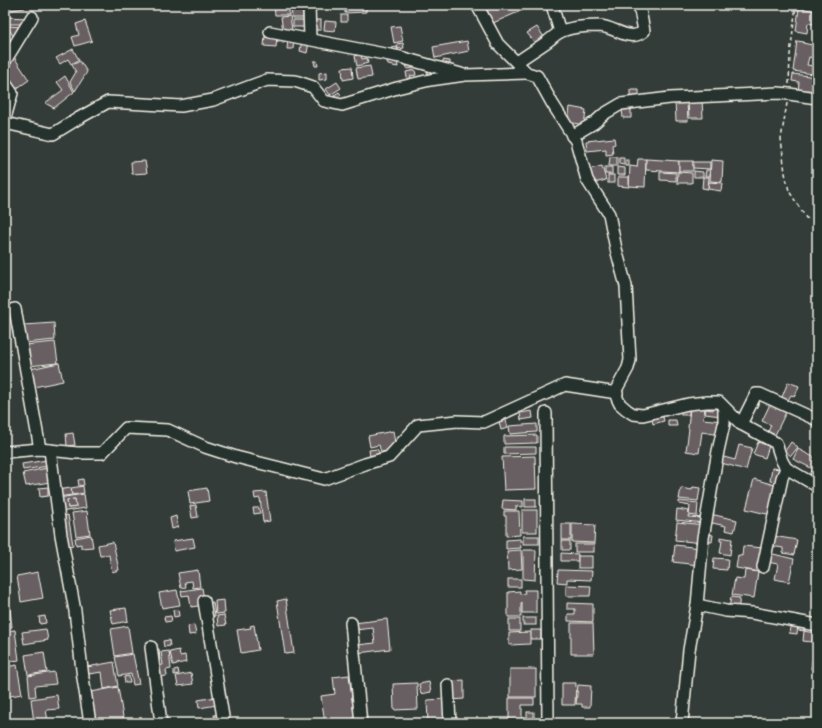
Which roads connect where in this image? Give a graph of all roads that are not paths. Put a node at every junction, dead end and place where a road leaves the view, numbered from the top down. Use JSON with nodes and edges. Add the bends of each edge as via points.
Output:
{"nodes":[{"id":1,"x":309,"y":5,"type":"edge"},
{"id":2,"x":477,"y":5,"type":"edge"},
{"id":3,"x":552,"y":5,"type":"edge"},
{"id":4,"x":639,"y":5,"type":"edge"},
{"id":5,"x":32,"y":16,"type":"dead end"},
{"id":6,"x":270,"y":32,"type":"dead end"},
{"id":7,"x":560,"y":32,"type":"junction"},
{"id":8,"x":310,"y":39,"type":"junction"},
{"id":9,"x":5,"y":61,"type":"edge"},
{"id":10,"x":517,"y":62,"type":"junction"},
{"id":11,"x":527,"y":73,"type":"junction"},
{"id":12,"x":465,"y":75,"type":"junction"},
{"id":13,"x":5,"y":83,"type":"edge"},
{"id":14,"x":817,"y":98,"type":"edge"},
{"id":15,"x":5,"y":118,"type":"edge"},
{"id":16,"x":5,"y":123,"type":"edge"},
{"id":17,"x":572,"y":136,"type":"junction"},
{"id":18,"x":15,"y":309,"type":"dead end"},
{"id":19,"x":617,"y":393,"type":"junction"},
{"id":20,"x":724,"y":408,"type":"junction"},
{"id":21,"x":546,"y":413,"type":"dead end"},
{"id":22,"x":817,"y":420,"type":"edge"},
{"id":23,"x":741,"y":424,"type":"junction"},
{"id":24,"x":45,"y":449,"type":"junction"},
{"id":25,"x":5,"y":452,"type":"edge"},
{"id":26,"x":786,"y":468,"type":"junction"},
{"id":27,"x":817,"y":486,"type":"edge"},
{"id":28,"x":763,"y":567,"type":"dead end"},
{"id":29,"x":204,"y":601,"type":"dead end"},
{"id":30,"x":697,"y":605,"type":"junction"},
{"id":31,"x":351,"y":622,"type":"dead end"},
{"id":32,"x":817,"y":625,"type":"edge"},
{"id":33,"x":151,"y":647,"type":"dead end"},
{"id":34,"x":448,"y":685,"type":"dead end"},
{"id":35,"x":90,"y":723,"type":"edge"},
{"id":36,"x":162,"y":723,"type":"edge"},
{"id":37,"x":224,"y":723,"type":"edge"},
{"id":38,"x":361,"y":723,"type":"edge"},
{"id":39,"x":450,"y":723,"type":"edge"},
{"id":40,"x":548,"y":723,"type":"edge"},
{"id":41,"x":682,"y":723,"type":"edge"}],
"edges":[{"from":1,"to":8,"type":"street"},
{"from":2,"to":10,"type":"street","via":[[498,44]]},
{"from":3,"to":7,"type":"street"},
{"from":4,"to":7,"type":"street","via":[[644,31],[640,34],[630,36],[601,26]]},
{"from":5,"to":9,"type":"street"},
{"from":6,"to":8,"type":"street"},
{"from":7,"to":10,"type":"street"},
{"from":8,"to":12,"type":"street","via":[[400,57]]},
{"from":10,"to":11,"type":"street"},
{"from":11,"to":12,"type":"street"},
{"from":11,"to":17,"type":"street","via":[[537,76]]},
{"from":12,"to":16,"type":"street","via":[[397,88],[342,105],[324,101],[313,87],[295,81],[267,80],[213,100],[181,106],[108,102],[53,134]]},
{"from":13,"to":15,"type":"street","via":[[12,92]]},
{"from":14,"to":17,"type":"street","via":[[778,93],[670,98],[621,104]]},
{"from":17,"to":19,"type":"street","via":[[576,141],[587,180],[609,214],[626,286],[630,360],[616,390]]},
{"from":18,"to":24,"type":"street"},
{"from":19,"to":20,"type":"street","via":[[620,404],[633,414],[643,415],[707,402],[719,402]]},
{"from":19,"to":24,"type":"street","via":[[565,385],[484,422],[456,421],[418,425],[389,457],[324,479],[236,458],[168,430],[126,428],[102,453]]},
{"from":20,"to":23,"type":"street"},
{"from":20,"to":30,"type":"street","via":[[724,424],[703,538]]},
{"from":21,"to":40,"type":"street"},
{"from":22,"to":23,"type":"street","via":[[756,394]]},
{"from":23,"to":26,"type":"street","via":[[776,443]]},
{"from":24,"to":25,"type":"street"},
{"from":24,"to":35,"type":"street","via":[[75,611]]},
{"from":26,"to":27,"type":"street"},
{"from":26,"to":28,"type":"street"},
{"from":29,"to":37,"type":"street"},
{"from":30,"to":32,"type":"street"},
{"from":30,"to":41,"type":"street","via":[[689,650]]},
{"from":31,"to":38,"type":"street"},
{"from":33,"to":36,"type":"street"},
{"from":34,"to":39,"type":"street"}]}
